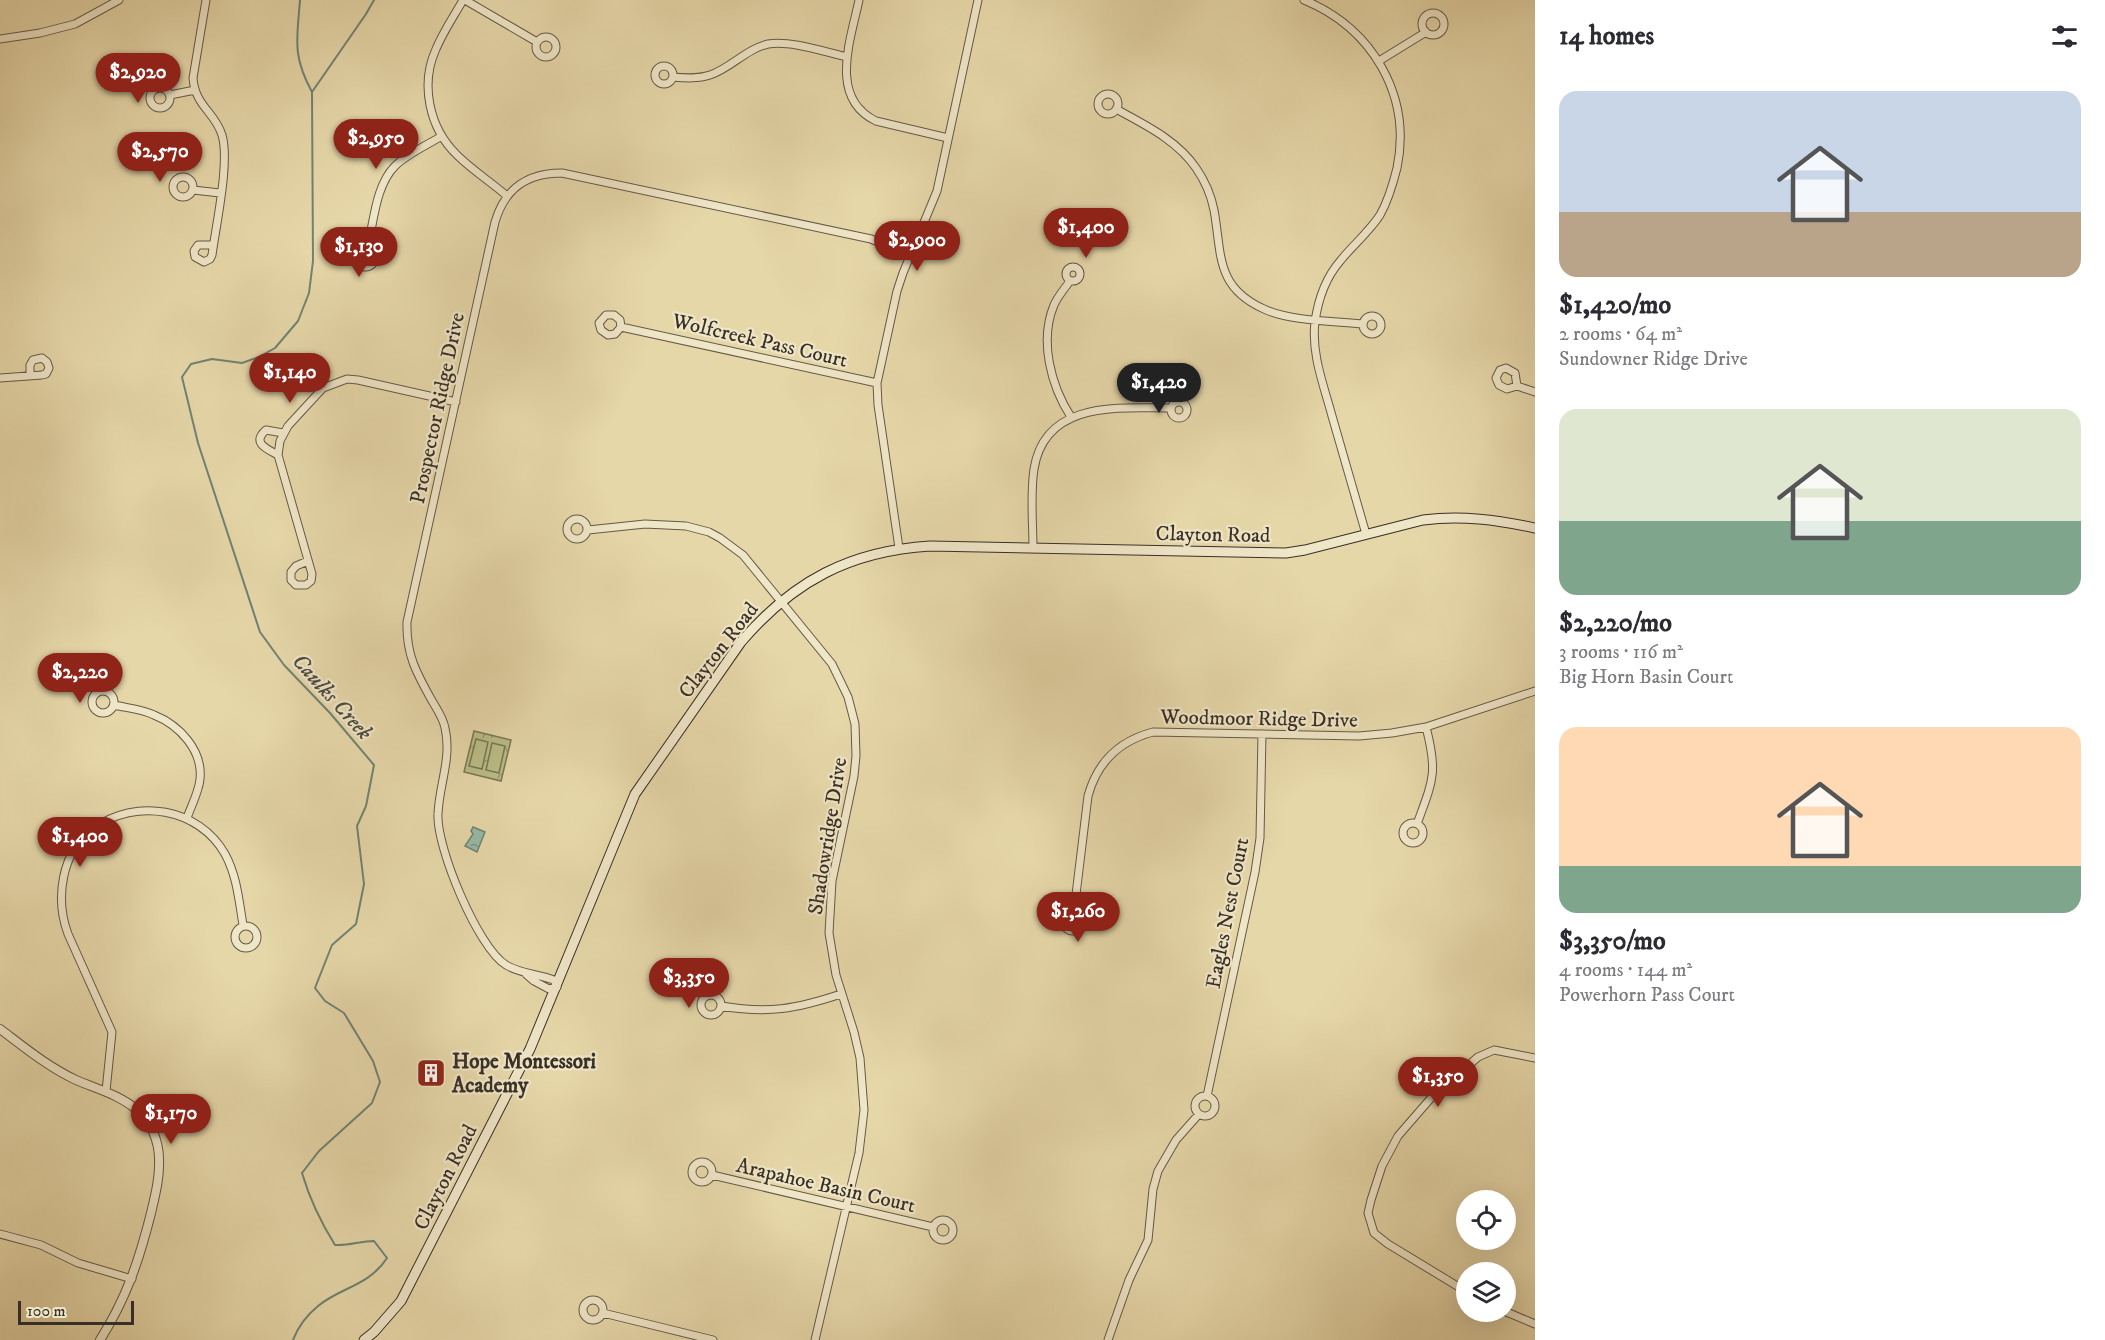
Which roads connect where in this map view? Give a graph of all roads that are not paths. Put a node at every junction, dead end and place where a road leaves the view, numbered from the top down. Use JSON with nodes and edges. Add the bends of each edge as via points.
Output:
{"nodes":[{"id":1,"x":119,"y":0,"type":"edge"},
{"id":2,"x":206,"y":0,"type":"edge"},
{"id":3,"x":464,"y":0,"type":"edge"},
{"id":4,"x":860,"y":0,"type":"edge"},
{"id":5,"x":978,"y":0,"type":"edge"},
{"id":6,"x":1304,"y":0,"type":"edge"},
{"id":7,"x":1426,"y":32,"type":"dead end"},
{"id":8,"x":0,"y":39,"type":"edge"},
{"id":9,"x":537,"y":42,"type":"dead end"},
{"id":10,"x":847,"y":57,"type":"junction"},
{"id":11,"x":1380,"y":61,"type":"junction"},
{"id":12,"x":673,"y":77,"type":"dead end"},
{"id":13,"x":195,"y":90,"type":"junction"},
{"id":14,"x":170,"y":94,"type":"dead end"},
{"id":15,"x":1116,"y":109,"type":"dead end"},
{"id":16,"x":442,"y":136,"type":"junction"},
{"id":17,"x":948,"y":138,"type":"junction"},
{"id":18,"x":193,"y":189,"type":"dead end"},
{"id":19,"x":220,"y":193,"type":"junction"},
{"id":20,"x":507,"y":196,"type":"junction"},
{"id":21,"x":213,"y":245,"type":"dead end"},
{"id":22,"x":368,"y":245,"type":"dead end"},
{"id":23,"x":910,"y":256,"type":"junction"},
{"id":24,"x":1070,"y":281,"type":"dead end"},
{"id":25,"x":1315,"y":319,"type":"junction"},
{"id":26,"x":1363,"y":324,"type":"dead end"},
{"id":27,"x":621,"y":327,"type":"dead end"},
{"id":28,"x":30,"y":376,"type":"dead end"},
{"id":29,"x":0,"y":378,"type":"edge"},
{"id":30,"x":877,"y":383,"type":"junction"},
{"id":31,"x":1517,"y":386,"type":"dead end"},
{"id":32,"x":1535,"y":392,"type":"edge"},
{"id":33,"x":456,"y":402,"type":"junction"},
{"id":34,"x":1171,"y":408,"type":"dead end"},
{"id":35,"x":1071,"y":417,"type":"junction"},
{"id":36,"x":283,"y":433,"type":"junction"},
{"id":37,"x":278,"y":455,"type":"junction"},
{"id":38,"x":1535,"y":528,"type":"edge"},
{"id":39,"x":588,"y":530,"type":"dead end"},
{"id":40,"x":1366,"y":534,"type":"junction"},
{"id":41,"x":899,"y":548,"type":"junction"},
{"id":42,"x":1033,"y":548,"type":"junction"},
{"id":43,"x":308,"y":561,"type":"dead end"},
{"id":44,"x":781,"y":601,"type":"junction"},
{"id":45,"x":1535,"y":691,"type":"edge"},
{"id":46,"x":114,"y":705,"type":"dead end"},
{"id":47,"x":1426,"y":727,"type":"junction"},
{"id":48,"x":1262,"y":734,"type":"junction"},
{"id":49,"x":187,"y":818,"type":"junction"},
{"id":50,"x":1417,"y":824,"type":"dead end"},
{"id":51,"x":1074,"y":911,"type":"dead end"},
{"id":52,"x":243,"y":925,"type":"dead end"},
{"id":53,"x":557,"y":987,"type":"junction"},
{"id":54,"x":841,"y":994,"type":"junction"},
{"id":55,"x":721,"y":1006,"type":"dead end"},
{"id":56,"x":0,"y":1029,"type":"edge"},
{"id":57,"x":1535,"y":1058,"type":"edge"},
{"id":58,"x":106,"y":1091,"type":"junction"},
{"id":59,"x":1207,"y":1096,"type":"junction"},
{"id":60,"x":1199,"y":1114,"type":"junction"},
{"id":61,"x":712,"y":1175,"type":"dead end"},
{"id":62,"x":847,"y":1206,"type":"junction"},
{"id":63,"x":933,"y":1227,"type":"dead end"},
{"id":64,"x":0,"y":1234,"type":"edge"},
{"id":65,"x":132,"y":1279,"type":"junction"},
{"id":66,"x":1456,"y":1285,"type":"edge"},
{"id":67,"x":603,"y":1313,"type":"dead end"},
{"id":68,"x":1516,"y":1316,"type":"edge"},
{"id":69,"x":1535,"y":1324,"type":"edge"},
{"id":70,"x":100,"y":1340,"type":"edge"},
{"id":71,"x":364,"y":1340,"type":"edge"},
{"id":72,"x":714,"y":1340,"type":"edge"},
{"id":73,"x":815,"y":1340,"type":"edge"},
{"id":74,"x":1108,"y":1340,"type":"edge"}],
"edges":[{"from":1,"to":8,"type":"street","via":[[75,24]]},
{"from":2,"to":13,"type":"street","via":[[193,78]]},
{"from":3,"to":9,"type":"street"},
{"from":3,"to":16,"type":"street","via":[[436,49],[429,71],[429,105]]},
{"from":4,"to":10,"type":"street"},
{"from":5,"to":17,"type":"street"},
{"from":6,"to":11,"type":"street","via":[[1346,24]]},
{"from":7,"to":11,"type":"street"},
{"from":10,"to":12,"type":"street","via":[[772,43],[757,47],[713,74]]},
{"from":10,"to":17,"type":"street","via":[[847,86],[867,117]]},
{"from":11,"to":25,"type":"street","via":[[1400,122],[1394,179],[1380,215],[1332,272]]},
{"from":13,"to":14,"type":"street"},
{"from":13,"to":19,"type":"street","via":[[224,142]]},
{"from":15,"to":25,"type":"street","via":[[1175,144],[1196,168],[1212,203],[1220,260],[1239,291],[1266,310]]},
{"from":16,"to":20,"type":"street","via":[[456,155]]},
{"from":16,"to":22,"type":"street","via":[[402,160],[390,172],[381,189]]},
{"from":17,"to":23,"type":"street","via":[[937,191]]},
{"from":18,"to":19,"type":"street"},
{"from":19,"to":21,"type":"street"},
{"from":20,"to":23,"type":"street","name":"Prospector Ridge Drive","via":[[530,178],[562,173],[871,239]]},
{"from":20,"to":33,"type":"street","name":"Prospector Ridge Drive","via":[[495,222]]},
{"from":23,"to":30,"type":"street","via":[[897,291]]},
{"from":24,"to":35,"type":"street","via":[[1054,304],[1048,337],[1053,384]]},
{"from":25,"to":26,"type":"street"},
{"from":25,"to":40,"type":"street","via":[[1319,370]]},
{"from":27,"to":30,"type":"street","name":"Wolfcreek Pass Court"},
{"from":28,"to":29,"type":"street"},
{"from":30,"to":41,"type":"street"},
{"from":31,"to":32,"type":"street"},
{"from":33,"to":36,"type":"street","via":[[358,380],[339,381],[315,394]]},
{"from":33,"to":53,"type":"street","name":"Prospector Ridge Drive","via":[[406,635],[412,663],[445,727],[446,764],[437,814],[440,837],[472,922],[484,942],[505,965],[526,974],[540,974],[554,980]]},
{"from":34,"to":35,"type":"street","via":[[1099,409]]},
{"from":35,"to":42,"type":"street","via":[[1046,440],[1034,467]]},
{"from":36,"to":37,"type":"street"},
{"from":36,"to":37,"type":"street","via":[[266,430],[261,437],[264,448]]},
{"from":37,"to":43,"type":"street"},
{"from":38,"to":40,"type":"main road","name":"Clayton Road","via":[[1453,518],[1423,520]]},
{"from":39,"to":44,"type":"street","name":"Shadowridge Drive","via":[[645,524],[686,526],[709,532],[743,555]]},
{"from":40,"to":42,"type":"main road","name":"Clayton Road","via":[[1286,553]]},
{"from":41,"to":42,"type":"main road","name":"Clayton Road"},
{"from":41,"to":44,"type":"main road","name":"Clayton Road","via":[[835,567]]},
{"from":44,"to":53,"type":"main road","name":"Clayton Road","via":[[741,642],[635,794]]},
{"from":44,"to":54,"type":"street","name":"Shadowridge Drive","via":[[837,672],[855,724],[854,776],[829,910],[831,950]]},
{"from":45,"to":47,"type":"street","name":"Woodmoor Ridge Drive"},
{"from":46,"to":49,"type":"street","via":[[154,714],[172,724],[188,741],[198,762],[200,778]]},
{"from":47,"to":48,"type":"street","name":"Woodmoor Ridge Drive","via":[[1359,736]]},
{"from":47,"to":50,"type":"street","via":[[1433,754],[1433,775]]},
{"from":48,"to":51,"type":"street","name":"Woodmoor Ridge Drive","via":[[1153,732],[1112,753],[1098,770],[1088,796]]},
{"from":48,"to":59,"type":"street","name":"Eagles Nest Court","via":[[1260,838],[1255,872]]},
{"from":49,"to":52,"type":"street","via":[[212,836],[225,855],[236,883]]},
{"from":49,"to":58,"type":"street","via":[[146,810],[120,815],[93,828],[66,867],[62,884],[63,921],[112,1032]]},
{"from":53,"to":71,"type":"main road","name":"Clayton Road","via":[[530,1049],[401,1301]]},
{"from":54,"to":55,"type":"street","via":[[779,1011]]},
{"from":54,"to":62,"type":"street","name":"Shadowridge Drive","via":[[859,1051],[864,1098],[862,1139]]},
{"from":56,"to":58,"type":"street","via":[[54,1068]]},
{"from":57,"to":66,"type":"street","via":[[1494,1050],[1478,1057],[1431,1098],[1398,1136],[1382,1166],[1368,1213],[1374,1233]]},
{"from":58,"to":65,"type":"street","via":[[144,1118],[159,1154],[155,1196]]},
{"from":59,"to":60,"type":"street","name":"Eagles Nest Court","via":[[1196,1100]]},
{"from":59,"to":60,"type":"street","name":"Eagles Nest Court","via":[[1213,1099],[1215,1108],[1208,1115]]},
{"from":60,"to":74,"type":"street","name":"Eagles Nest Court","via":[[1176,1140],[1158,1171],[1148,1240]]},
{"from":61,"to":62,"type":"street","name":"Arapahoe Basin Court"},
{"from":62,"to":63,"type":"street","name":"Arapahoe Basin Court"},
{"from":62,"to":73,"type":"street","name":"Shadowridge Drive"},
{"from":64,"to":65,"type":"street"},
{"from":65,"to":70,"type":"street"},
{"from":67,"to":72,"type":"street"},
{"from":68,"to":69,"type":"street"}]}
